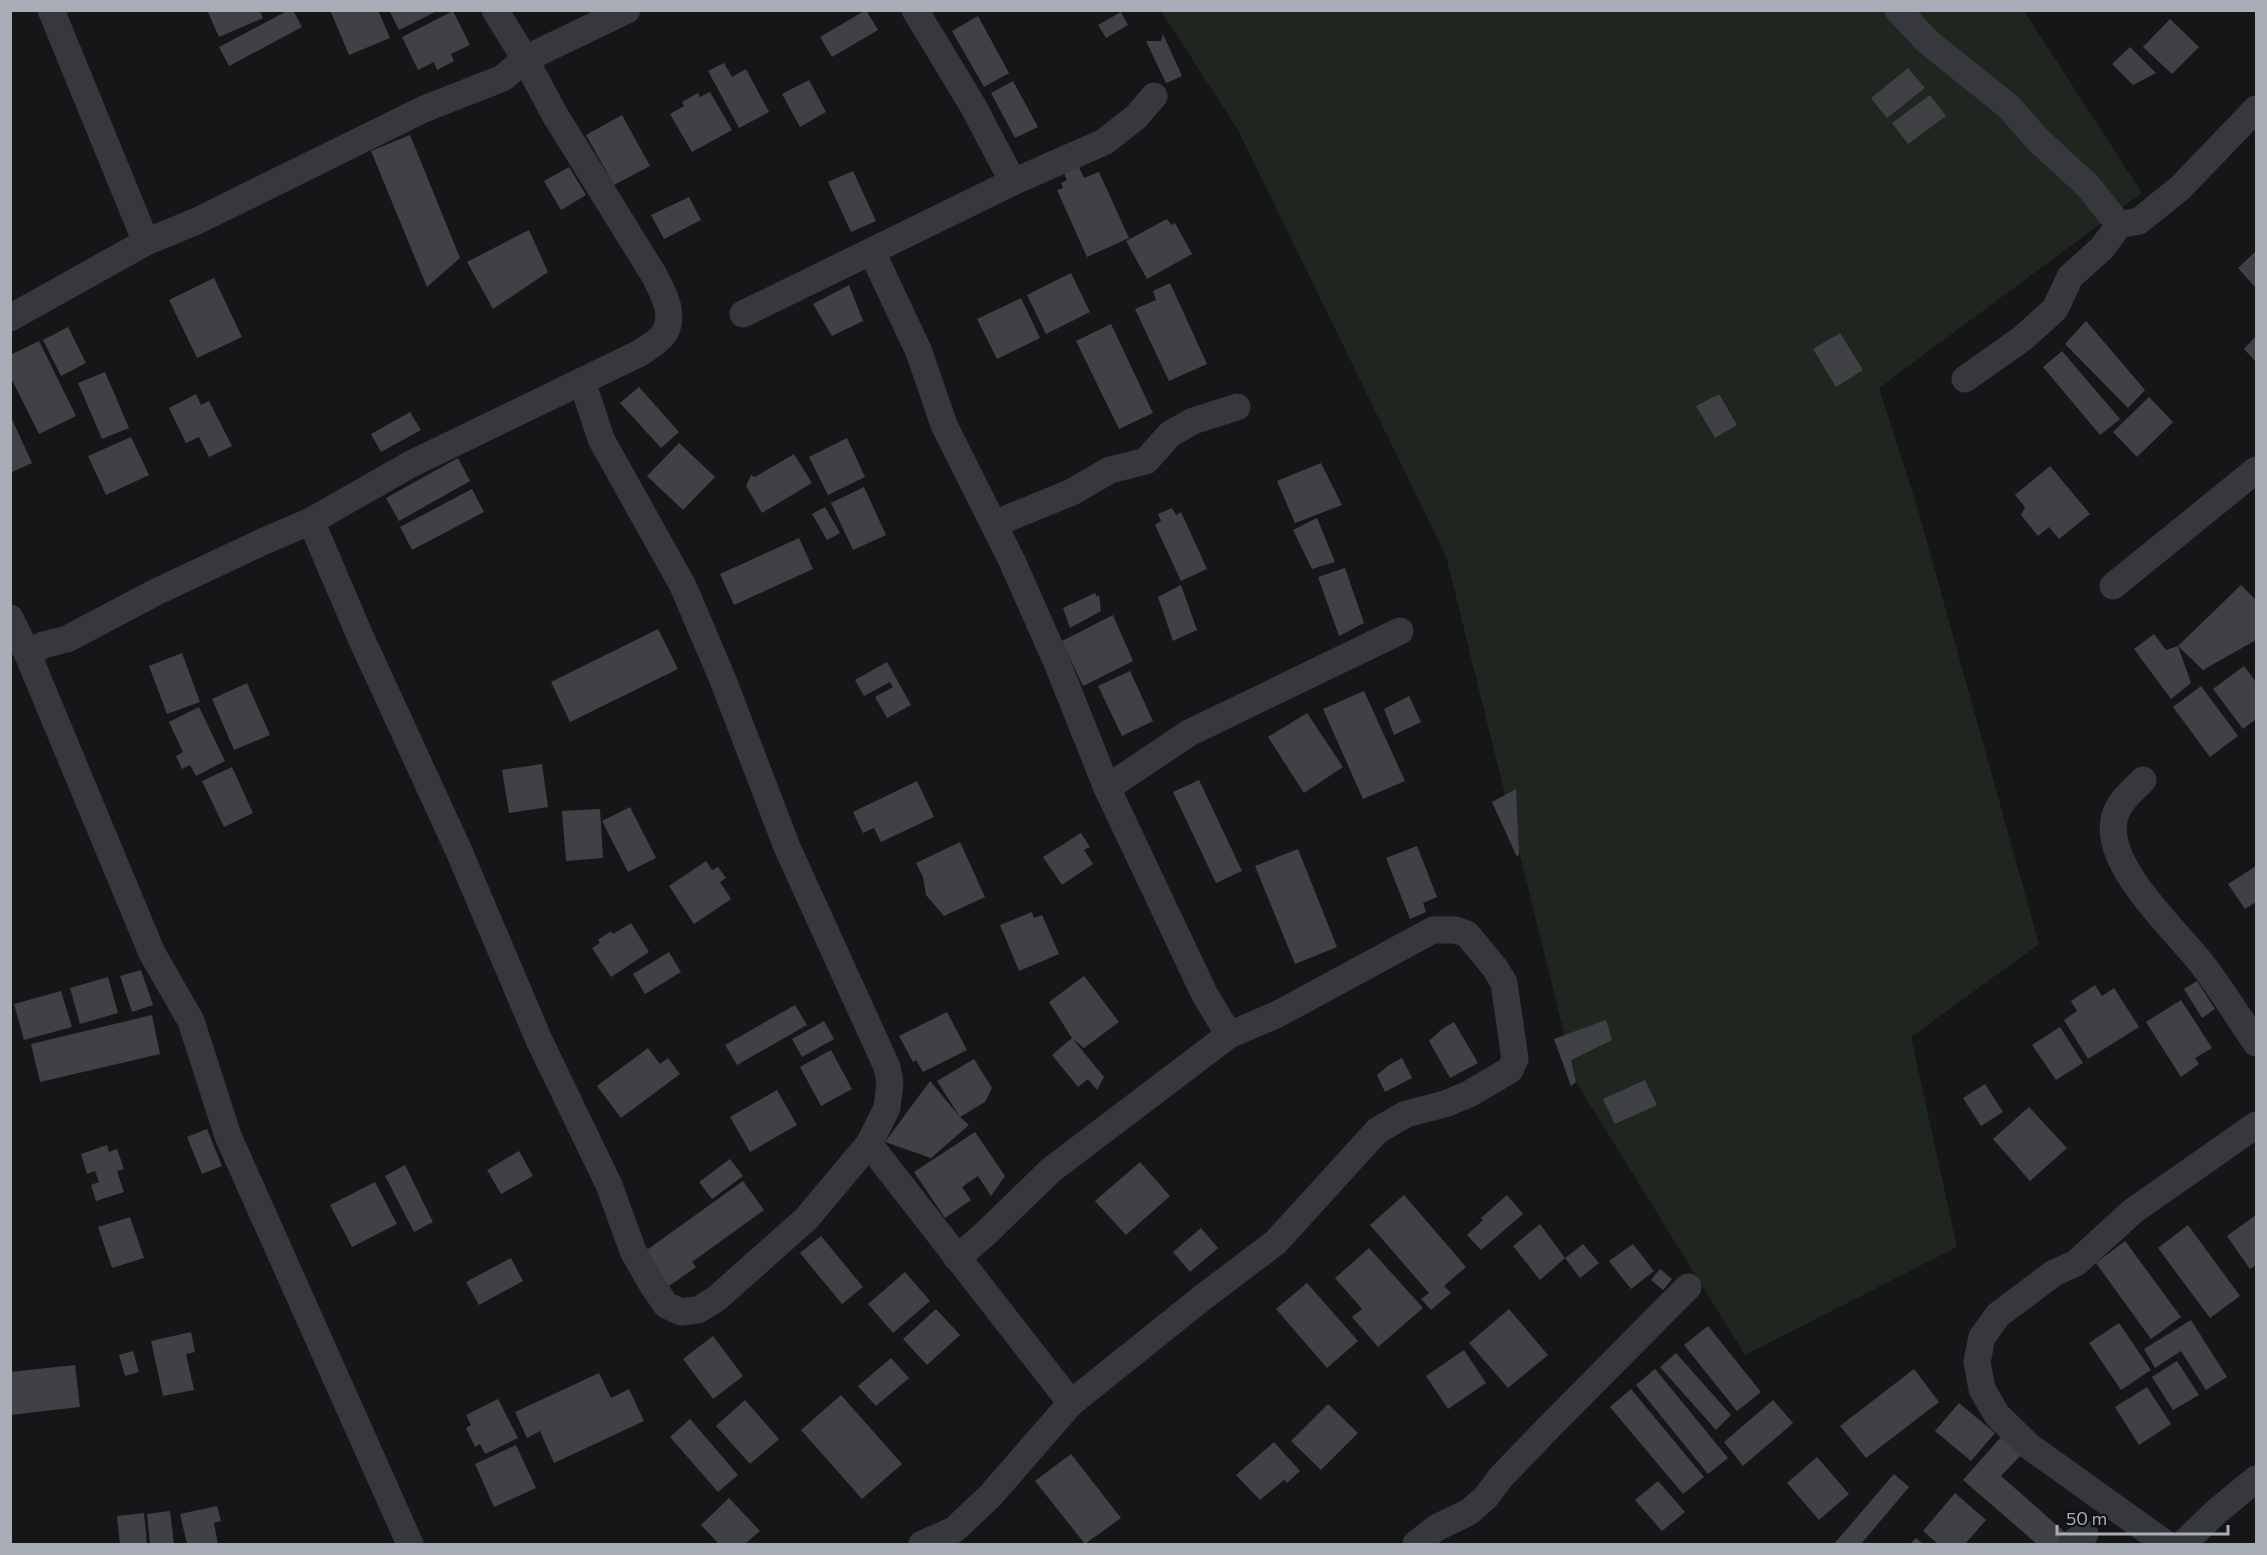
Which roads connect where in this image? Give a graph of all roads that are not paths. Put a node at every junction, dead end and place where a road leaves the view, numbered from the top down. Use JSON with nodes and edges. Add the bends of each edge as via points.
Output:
{"nodes":[{"id":1,"x":51,"y":10,"type":"edge"},
{"id":2,"x":495,"y":10,"type":"edge"},
{"id":3,"x":627,"y":10,"type":"edge"},
{"id":4,"x":915,"y":10,"type":"edge"},
{"id":5,"x":1898,"y":10,"type":"edge"},
{"id":6,"x":525,"y":59,"type":"junction"},
{"id":7,"x":1154,"y":96,"type":"dead end"},
{"id":8,"x":2256,"y":109,"type":"edge"},
{"id":9,"x":1013,"y":182,"type":"junction"},
{"id":10,"x":2119,"y":225,"type":"junction"},
{"id":11,"x":146,"y":242,"type":"junction"},
{"id":12,"x":872,"y":252,"type":"junction"},
{"id":13,"x":743,"y":314,"type":"dead end"},
{"id":14,"x":10,"y":318,"type":"edge"},
{"id":15,"x":1965,"y":379,"type":"dead end"},
{"id":16,"x":582,"y":381,"type":"junction"},
{"id":17,"x":1237,"y":407,"type":"dead end"},
{"id":18,"x":2256,"y":470,"type":"edge"},
{"id":19,"x":311,"y":521,"type":"junction"},
{"id":20,"x":994,"y":524,"type":"junction"},
{"id":21,"x":2114,"y":586,"type":"dead end"},
{"id":22,"x":10,"y":618,"type":"edge"},
{"id":23,"x":1400,"y":631,"type":"dead end"},
{"id":24,"x":28,"y":655,"type":"junction"},
{"id":25,"x":2143,"y":780,"type":"dead end"},
{"id":26,"x":1107,"y":788,"type":"junction"},
{"id":27,"x":1229,"y":1035,"type":"junction"},
{"id":28,"x":2256,"y":1043,"type":"edge"},
{"id":29,"x":2256,"y":1125,"type":"edge"},
{"id":30,"x":869,"y":1144,"type":"junction"},
{"id":31,"x":957,"y":1258,"type":"junction"},
{"id":32,"x":1688,"y":1287,"type":"dead end"},
{"id":33,"x":1071,"y":1403,"type":"junction"},
{"id":34,"x":2256,"y":1479,"type":"edge"},
{"id":35,"x":959,"y":1537,"type":"edge"},
{"id":36,"x":410,"y":1545,"type":"edge"},
{"id":37,"x":922,"y":1545,"type":"edge"},
{"id":38,"x":1416,"y":1545,"type":"edge"},
{"id":39,"x":2166,"y":1545,"type":"edge"},
{"id":40,"x":2183,"y":1545,"type":"edge"}],
"edges":[{"from":1,"to":11,"type":"street"},
{"from":2,"to":6,"type":"street"},
{"from":3,"to":6,"type":"street"},
{"from":4,"to":9,"type":"street"},
{"from":5,"to":10,"type":"street","via":[[1927,41],[2009,107],[2088,186]]},
{"from":6,"to":11,"type":"street","via":[[503,78],[424,109],[197,221]]},
{"from":6,"to":16,"type":"street","via":[[654,275],[670,317],[663,335],[640,353]]},
{"from":7,"to":9,"type":"street","via":[[1136,117],[1104,142]]},
{"from":8,"to":10,"type":"street","via":[[2180,188],[2139,221]]},
{"from":9,"to":12,"type":"street"},
{"from":10,"to":15,"type":"street","via":[[2102,248],[2070,277],[2055,309]]},
{"from":11,"to":14,"type":"street"},
{"from":12,"to":13,"type":"street"},
{"from":12,"to":20,"type":"street","via":[[919,352],[944,425]]},
{"from":16,"to":19,"type":"street","via":[[411,465]]},
{"from":16,"to":30,"type":"street","via":[[601,439],[683,586],[787,847],[887,1067],[887,1108]]},
{"from":17,"to":20,"type":"street","via":[[1193,421],[1170,434],[1146,461],[1110,470],[1072,492]]},
{"from":18,"to":21,"type":"street"},
{"from":19,"to":24,"type":"street"},
{"from":19,"to":30,"type":"street","via":[[539,1040],[609,1185],[633,1251],[666,1305],[681,1312],[698,1310],[716,1299],[806,1219]]},
{"from":20,"to":26,"type":"street","via":[[1058,665]]},
{"from":22,"to":24,"type":"street"},
{"from":23,"to":26,"type":"street","via":[[1189,733]]},
{"from":24,"to":36,"type":"street","via":[[152,953],[191,1021],[228,1136]]},
{"from":25,"to":28,"type":"street","via":[[2120,803],[2114,820],[2115,843],[2129,877],[2204,966]]},
{"from":26,"to":27,"type":"street","via":[[1204,993]]},
{"from":27,"to":31,"type":"street","via":[[1051,1170]]},
{"from":27,"to":33,"type":"street","via":[[1433,930],[1444,928],[1467,934],[1504,984],[1515,1059],[1510,1070],[1469,1094],[1406,1114],[1377,1131],[1276,1242]]},
{"from":29,"to":39,"type":"street","via":[[2133,1211],[2076,1263],[2054,1273],[1998,1315],[1982,1336],[1977,1362],[1982,1389],[1997,1415],[2029,1446]]},
{"from":30,"to":31,"type":"street"},
{"from":31,"to":33,"type":"street"},
{"from":32,"to":38,"type":"street","via":[[1501,1477],[1486,1497]]},
{"from":33,"to":35,"type":"street"},
{"from":34,"to":40,"type":"street"},
{"from":35,"to":37,"type":"street"}]}
